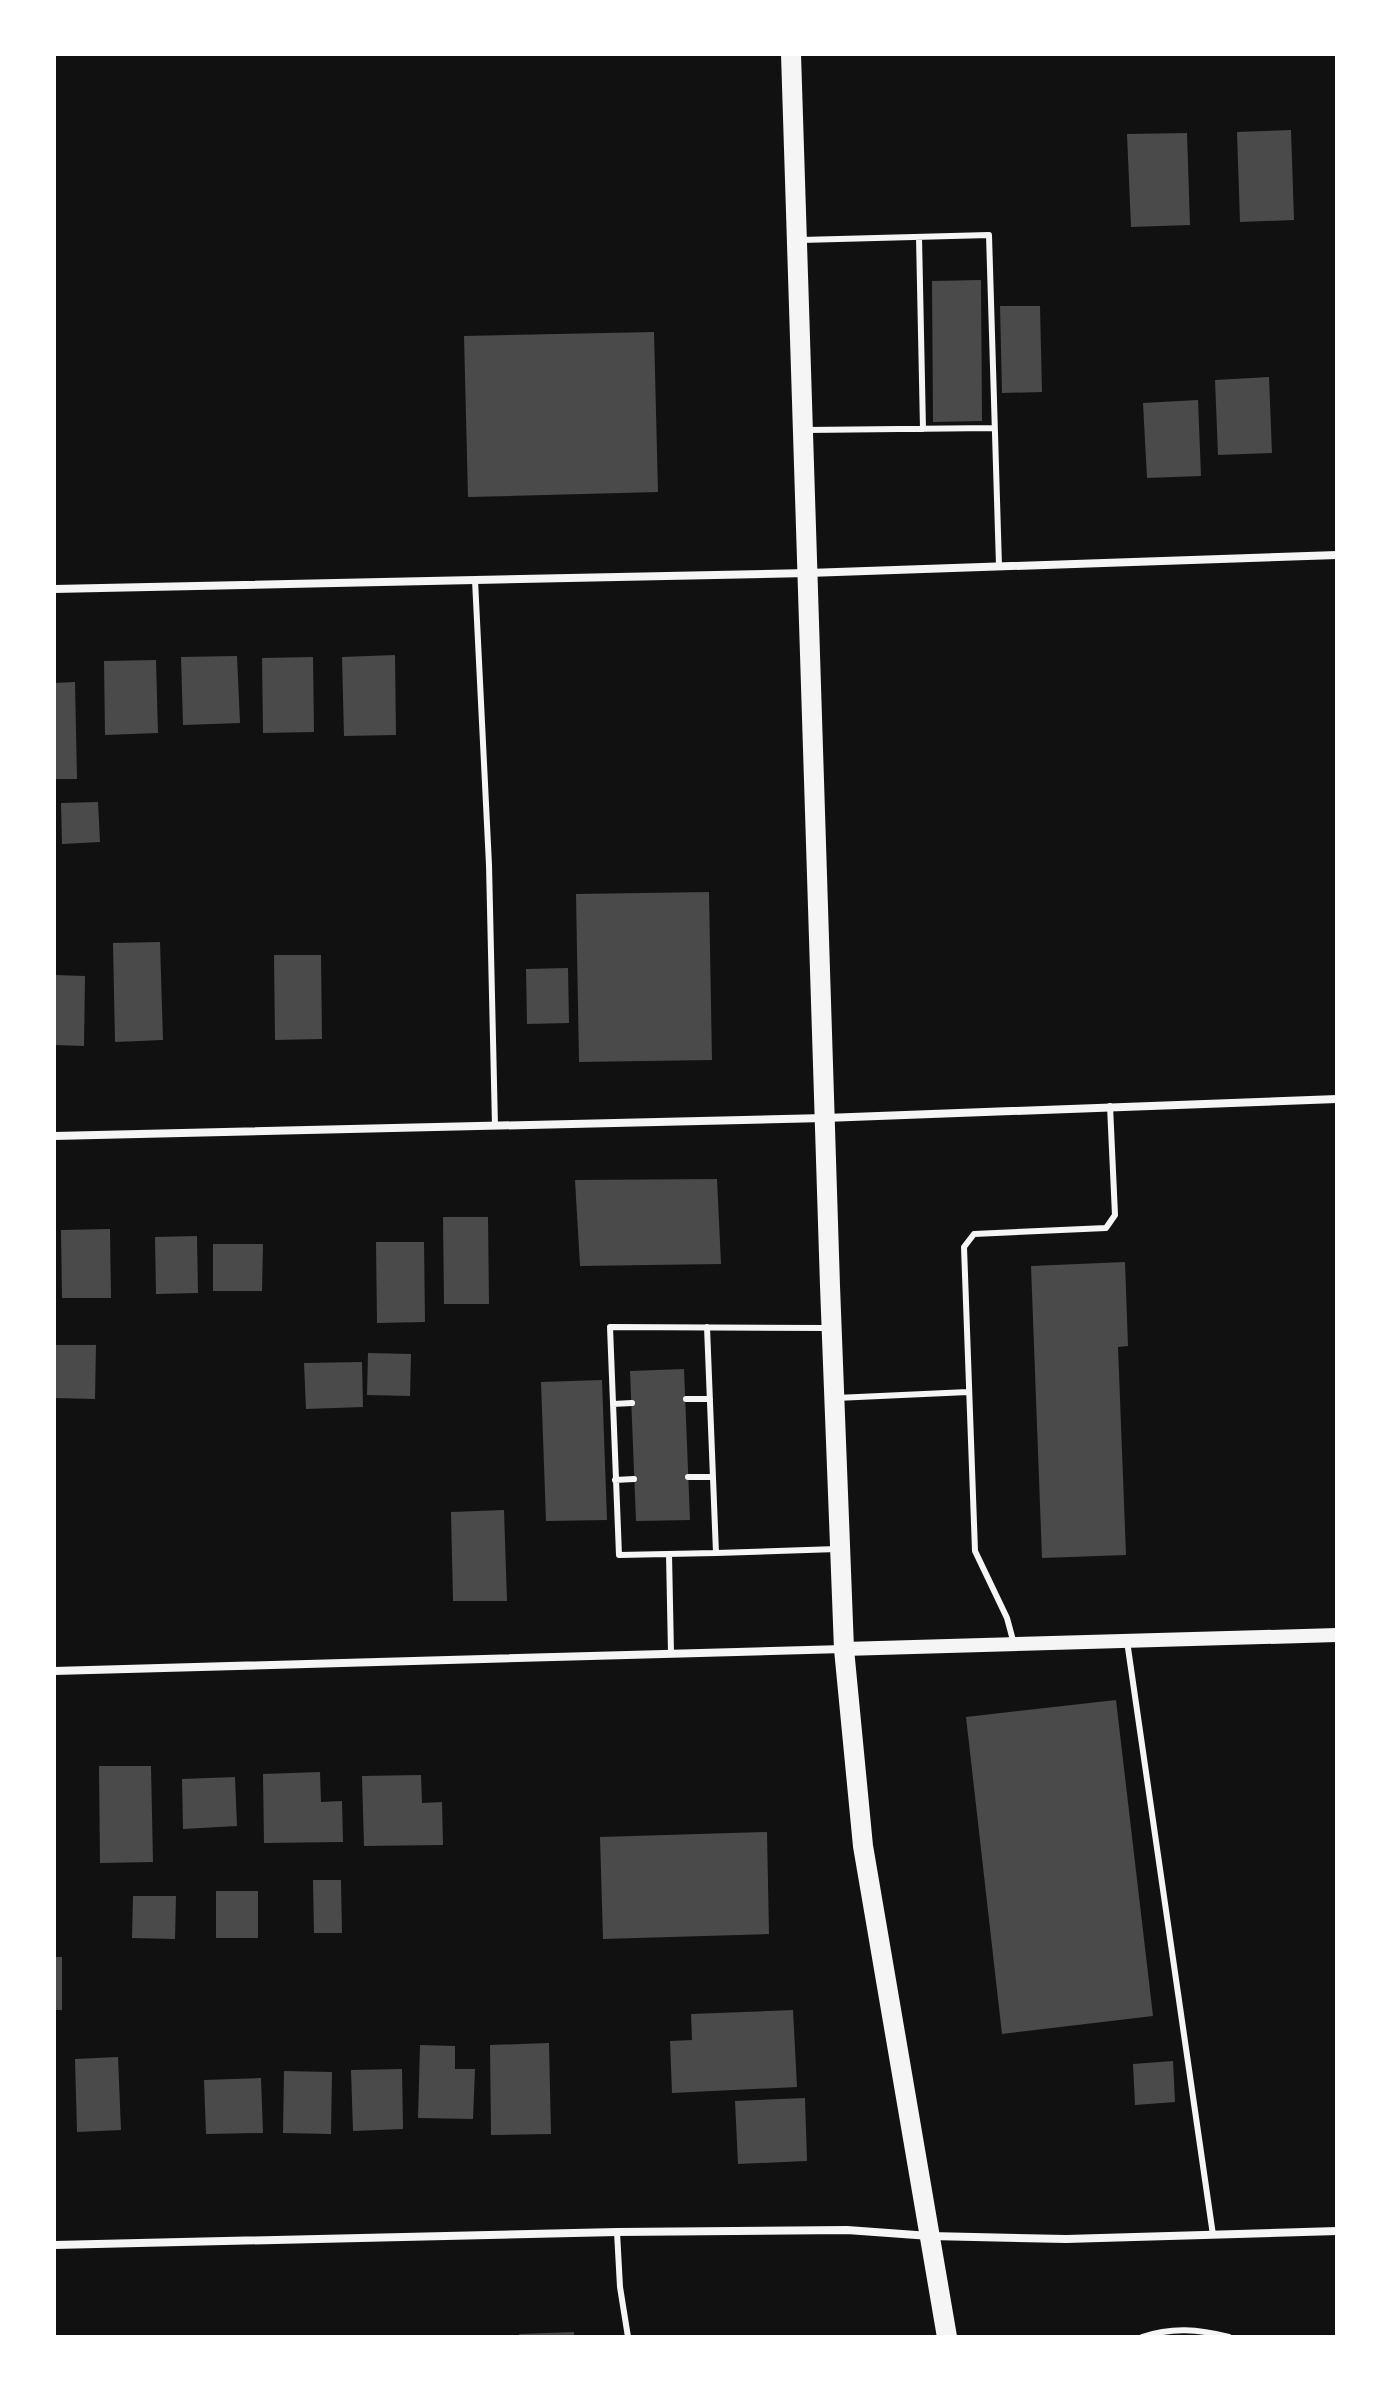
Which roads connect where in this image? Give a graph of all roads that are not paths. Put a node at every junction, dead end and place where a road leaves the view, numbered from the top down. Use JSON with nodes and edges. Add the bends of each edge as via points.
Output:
{"nodes":[{"id":1,"x":791,"y":54,"type":"edge"},
{"id":2,"x":919,"y":237,"type":"junction"},
{"id":3,"x":797,"y":240,"type":"junction"},
{"id":4,"x":994,"y":428,"type":"junction"},
{"id":5,"x":923,"y":429,"type":"junction"},
{"id":6,"x":803,"y":430,"type":"junction"},
{"id":7,"x":1337,"y":555,"type":"edge"},
{"id":8,"x":999,"y":566,"type":"junction"},
{"id":9,"x":808,"y":573,"type":"junction"},
{"id":10,"x":475,"y":580,"type":"junction"},
{"id":11,"x":54,"y":589,"type":"edge"},
{"id":12,"x":1337,"y":1099,"type":"edge"},
{"id":13,"x":1110,"y":1106,"type":"junction"},
{"id":14,"x":825,"y":1118,"type":"junction"},
{"id":15,"x":495,"y":1126,"type":"junction"},
{"id":16,"x":54,"y":1136,"type":"edge"},
{"id":17,"x":707,"y":1327,"type":"junction"},
{"id":18,"x":832,"y":1328,"type":"junction"},
{"id":19,"x":968,"y":1392,"type":"junction"},
{"id":20,"x":686,"y":1399,"type":"dead end"},
{"id":21,"x":710,"y":1399,"type":"junction"},
{"id":22,"x":834,"y":1399,"type":"junction"},
{"id":23,"x":632,"y":1403,"type":"dead end"},
{"id":24,"x":613,"y":1404,"type":"junction"},
{"id":25,"x":688,"y":1477,"type":"dead end"},
{"id":26,"x":713,"y":1477,"type":"junction"},
{"id":27,"x":634,"y":1479,"type":"dead end"},
{"id":28,"x":615,"y":1480,"type":"junction"},
{"id":29,"x":840,"y":1549,"type":"junction"},
{"id":30,"x":716,"y":1553,"type":"junction"},
{"id":31,"x":669,"y":1554,"type":"junction"},
{"id":32,"x":1337,"y":1635,"type":"edge"},
{"id":33,"x":1127,"y":1641,"type":"junction"},
{"id":34,"x":1014,"y":1644,"type":"junction"},
{"id":35,"x":844,"y":1649,"type":"junction"},
{"id":36,"x":671,"y":1653,"type":"junction"},
{"id":37,"x":54,"y":1671,"type":"edge"},
{"id":38,"x":1337,"y":2231,"type":"edge"},
{"id":39,"x":617,"y":2232,"type":"junction"},
{"id":40,"x":1213,"y":2235,"type":"junction"},
{"id":41,"x":930,"y":2236,"type":"junction"},
{"id":42,"x":54,"y":2245,"type":"edge"},
{"id":43,"x":628,"y":2337,"type":"edge"},
{"id":44,"x":947,"y":2337,"type":"edge"},
{"id":45,"x":1142,"y":2337,"type":"edge"},
{"id":46,"x":1229,"y":2337,"type":"edge"}],
"edges":[{"from":1,"to":3,"type":"main road"},
{"from":2,"to":3,"type":"lane"},
{"from":2,"to":4,"type":"lane","via":[[989,235]]},
{"from":2,"to":5,"type":"lane"},
{"from":3,"to":6,"type":"main road"},
{"from":4,"to":5,"type":"lane"},
{"from":4,"to":8,"type":"lane"},
{"from":5,"to":6,"type":"lane"},
{"from":6,"to":9,"type":"main road"},
{"from":7,"to":8,"type":"street"},
{"from":8,"to":9,"type":"street"},
{"from":9,"to":10,"type":"street"},
{"from":9,"to":14,"type":"main road"},
{"from":10,"to":11,"type":"street"},
{"from":10,"to":15,"type":"lane"},
{"from":12,"to":13,"type":"street"},
{"from":13,"to":14,"type":"street"},
{"from":13,"to":19,"type":"lane","via":[[1115,1215],[1106,1228],[974,1234],[964,1247]]},
{"from":14,"to":15,"type":"street"},
{"from":14,"to":18,"type":"main road"},
{"from":15,"to":16,"type":"street"},
{"from":17,"to":18,"type":"lane"},
{"from":17,"to":21,"type":"lane"},
{"from":17,"to":24,"type":"lane","via":[[610,1327]]},
{"from":18,"to":22,"type":"main road"},
{"from":19,"to":22,"type":"lane"},
{"from":19,"to":34,"type":"lane","via":[[975,1551]]},
{"from":20,"to":21,"type":"lane"},
{"from":21,"to":26,"type":"lane"},
{"from":22,"to":29,"type":"main road"},
{"from":23,"to":24,"type":"lane"},
{"from":24,"to":28,"type":"lane"},
{"from":25,"to":26,"type":"lane"},
{"from":26,"to":30,"type":"lane"},
{"from":27,"to":28,"type":"lane"},
{"from":28,"to":31,"type":"lane","via":[[619,1555]]},
{"from":29,"to":30,"type":"lane"},
{"from":29,"to":35,"type":"main road"},
{"from":30,"to":31,"type":"lane"},
{"from":31,"to":36,"type":"lane"},
{"from":32,"to":33,"type":"street"},
{"from":33,"to":34,"type":"street"},
{"from":33,"to":40,"type":"lane"},
{"from":34,"to":35,"type":"street"},
{"from":35,"to":36,"type":"street"},
{"from":35,"to":41,"type":"main road","via":[[863,1846]]},
{"from":36,"to":37,"type":"street"},
{"from":38,"to":40,"type":"street"},
{"from":39,"to":41,"type":"street","via":[[847,2230]]},
{"from":39,"to":42,"type":"street"},
{"from":39,"to":43,"type":"lane"},
{"from":40,"to":41,"type":"street"},
{"from":41,"to":44,"type":"main road"},
{"from":45,"to":46,"type":"lane","via":[[1164,2329]]}]}
